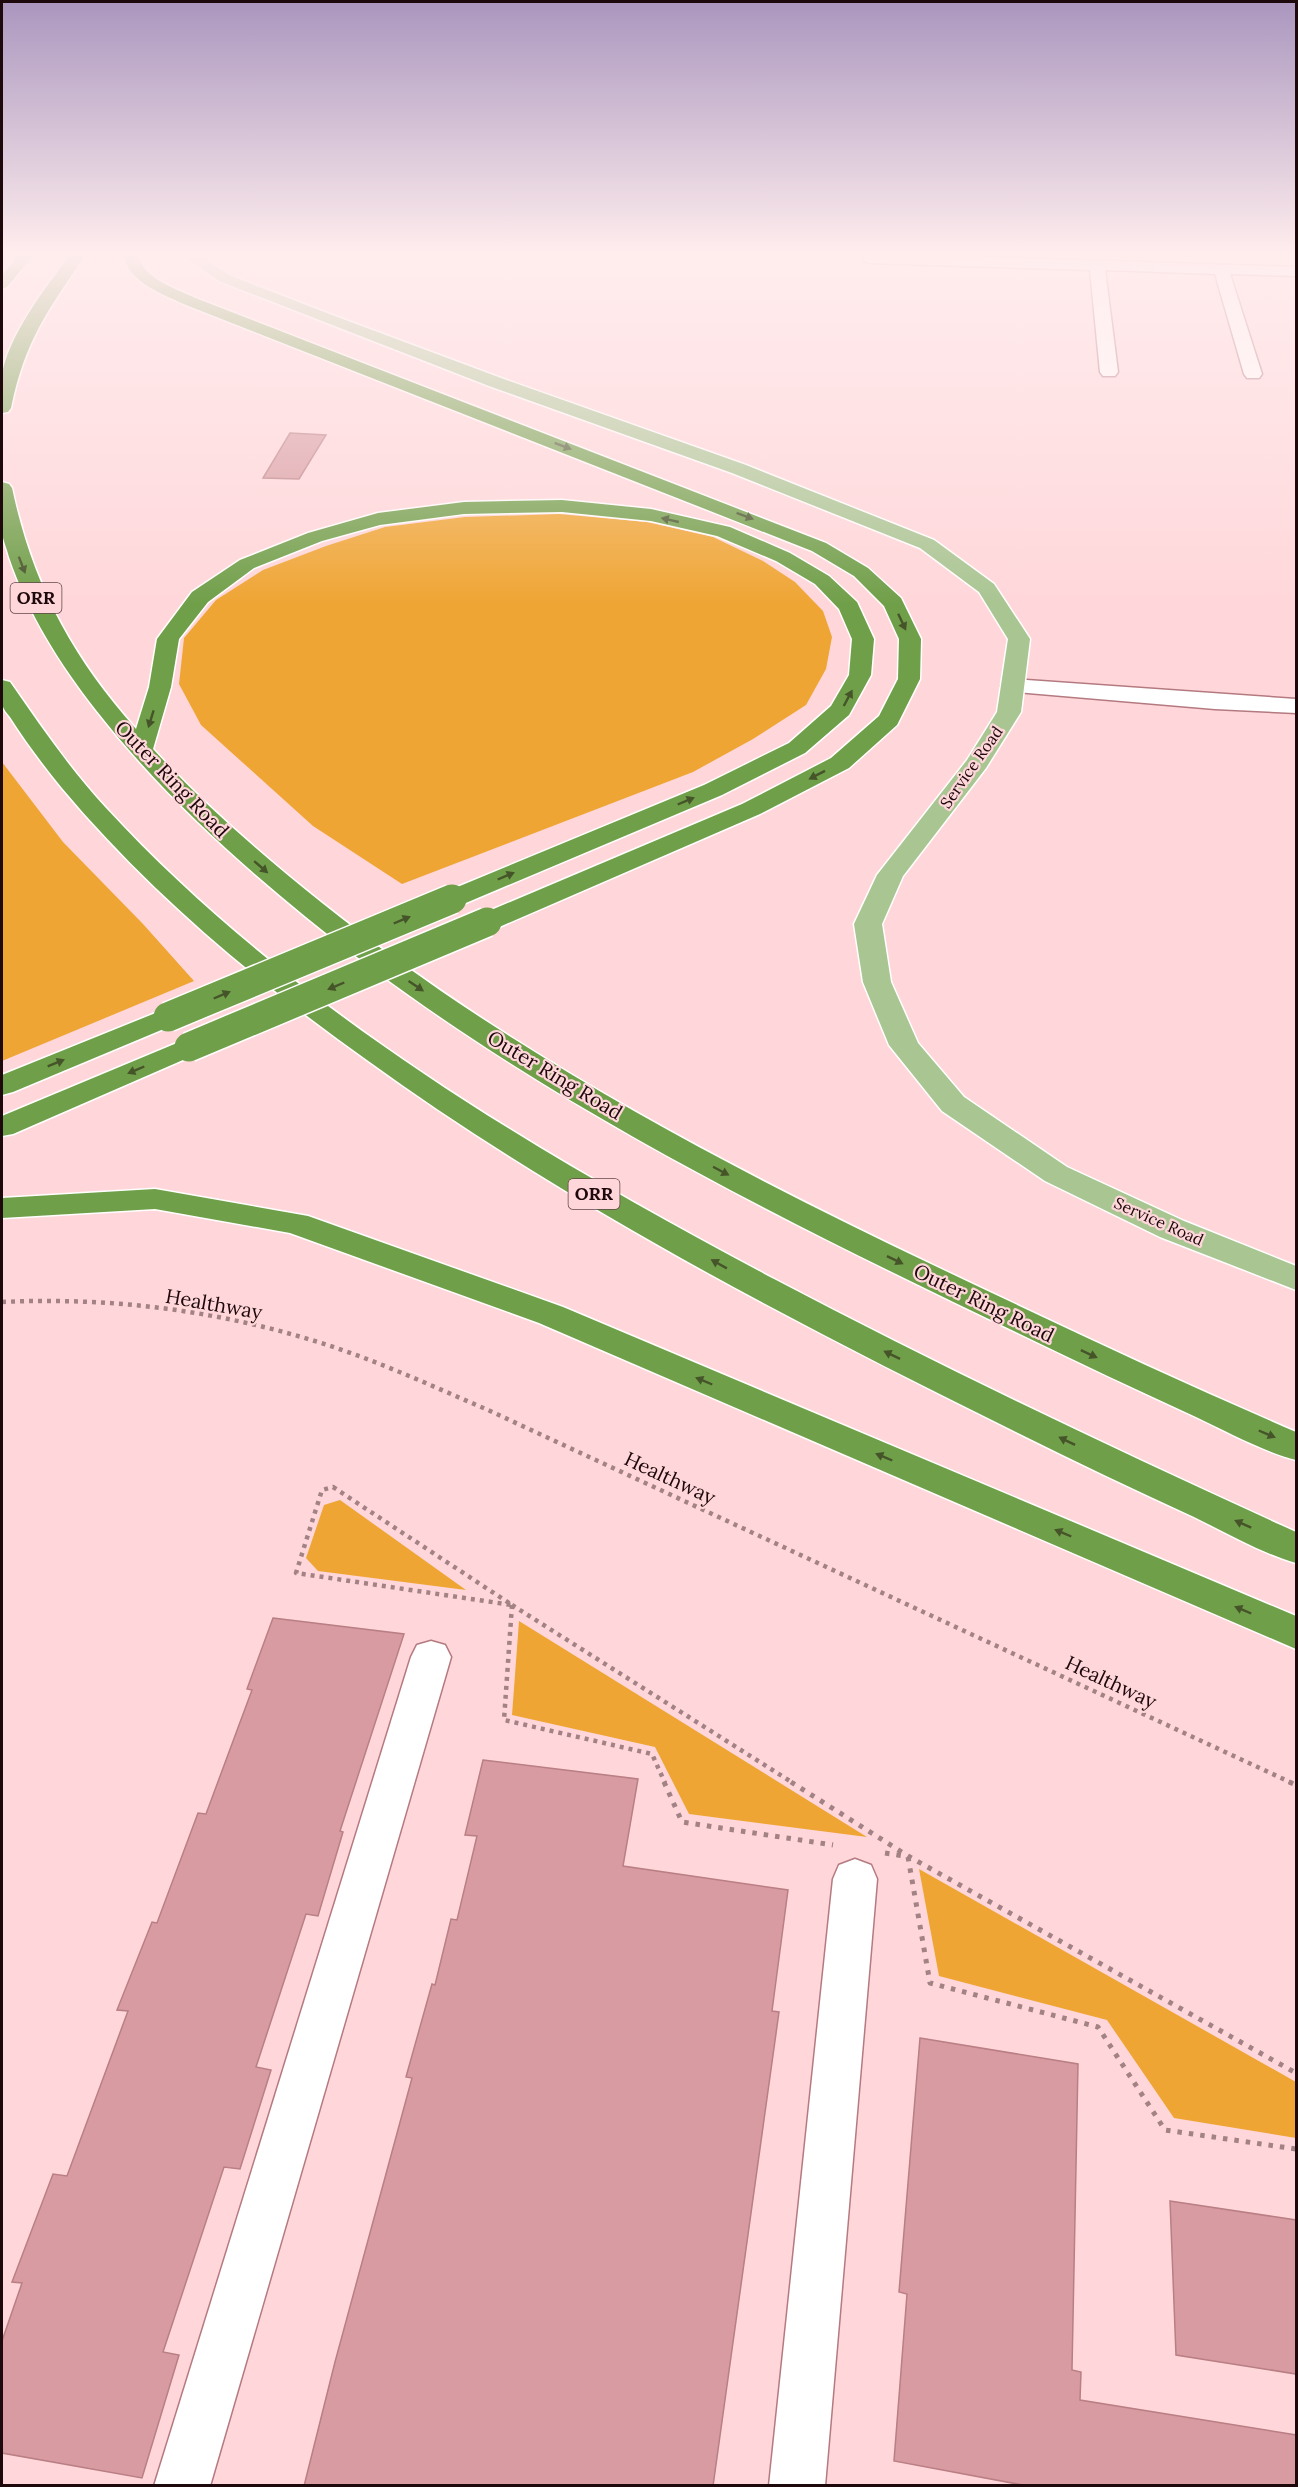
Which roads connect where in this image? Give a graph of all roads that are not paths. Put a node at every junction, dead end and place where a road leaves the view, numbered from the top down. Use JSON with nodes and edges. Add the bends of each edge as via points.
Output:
{"nodes":[{"id":1,"x":10,"y":372,"type":"edge"},
{"id":2,"x":371,"y":372,"type":"edge"},
{"id":3,"x":474,"y":372,"type":"edge"},
{"id":4,"x":2,"y":408,"type":"edge"},
{"id":5,"x":2,"y":488,"type":"edge"},
{"id":6,"x":1012,"y":686,"type":"junction"},
{"id":7,"x":2,"y":687,"type":"edge"},
{"id":8,"x":1296,"y":706,"type":"edge"},
{"id":9,"x":141,"y":750,"type":"junction"},
{"id":10,"x":2,"y":1086,"type":"edge"},
{"id":11,"x":2,"y":1127,"type":"edge"},
{"id":12,"x":2,"y":1208,"type":"edge"},
{"id":13,"x":1296,"y":1279,"type":"edge"},
{"id":14,"x":1296,"y":1447,"type":"edge"},
{"id":15,"x":1296,"y":1548,"type":"edge"},
{"id":16,"x":1296,"y":1633,"type":"edge"},
{"id":17,"x":431,"y":1657,"type":"dead end"},
{"id":18,"x":856,"y":1859,"type":"road end"},
{"id":19,"x":182,"y":2486,"type":"edge"},
{"id":20,"x":797,"y":2486,"type":"edge"}],
"edges":[{"from":1,"to":4,"type":"highway"},
{"from":2,"to":11,"type":"highway","one_way":true,"bridge":true,"via":[[819,547],[861,572],[893,603],[910,639],[909,679],[889,720],[840,763],[751,809]]},
{"from":3,"to":6,"type":"main road","name":"Service Road","via":[[739,469],[927,544],[987,588],[1019,639]]},
{"from":5,"to":9,"type":"highway","name":"Outer Ring Road","number":"ORR","one_way":true,"via":[[21,565],[47,620],[82,676]]},
{"from":6,"to":8,"type":"street"},
{"from":6,"to":13,"type":"main road","name":"Service Road","via":[[1009,712],[977,764],[890,875],[868,924],[877,982],[904,1045],[953,1104],[1056,1174],[1172,1229]]},
{"from":15,"to":7,"type":"highway","number":"ORR","one_way":true,"via":[[1026,1422],[727,1269],[597,1195],[397,1069],[245,954],[183,900],[76,789]]},
{"from":10,"to":9,"type":"highway","one_way":true,"bridge":true,"via":[[713,790],[797,748],[841,710],[860,675],[863,639],[849,608],[822,580],[783,556],[723,531],[651,515],[562,506],[465,508],[378,519],[315,537],[247,564],[200,597],[168,639],[160,687]]},
{"from":9,"to":14,"type":"highway","name":"Outer Ring Road","number":"ORR","one_way":true,"via":[[226,836],[326,920],[468,1022],[569,1085],[796,1211],[1084,1351]]},
{"from":16,"to":12,"type":"highway","one_way":true,"via":[[551,1315],[296,1222],[155,1199]]},
{"from":17,"to":19,"type":"street"},
{"from":18,"to":20,"type":"street"}]}
